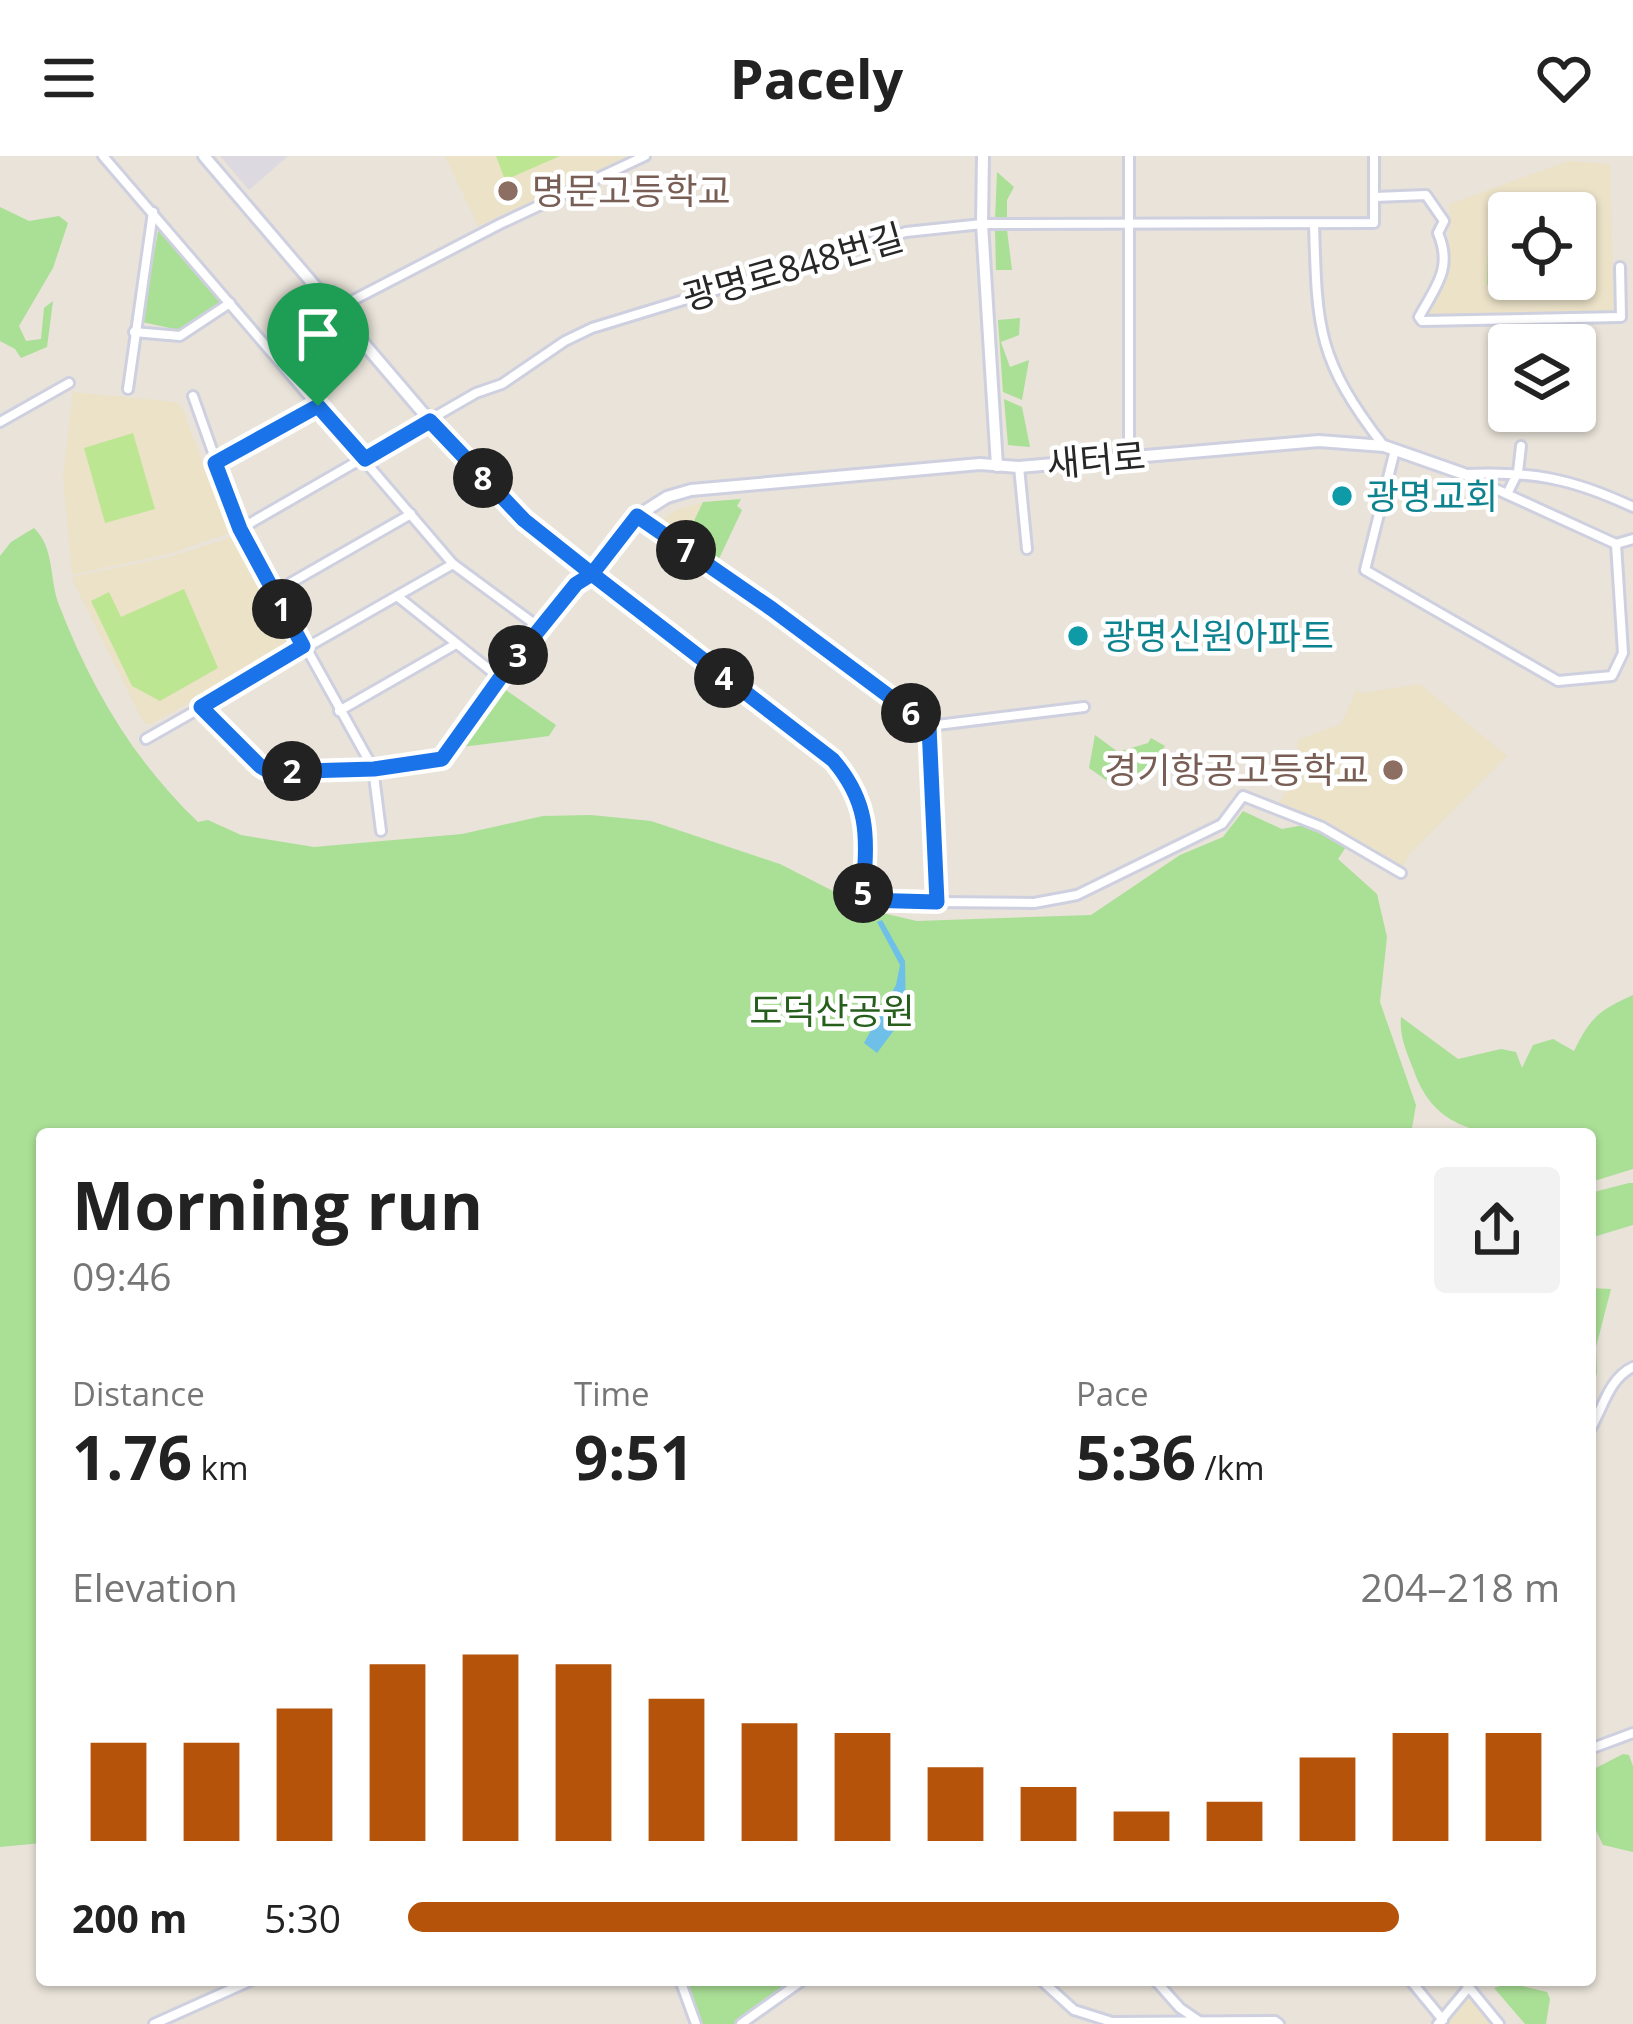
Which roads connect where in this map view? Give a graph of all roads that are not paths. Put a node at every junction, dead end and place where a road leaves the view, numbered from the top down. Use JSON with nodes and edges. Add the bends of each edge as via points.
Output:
{"nodes":[{"id":1,"x":103,"y":156,"type":"edge"},
{"id":2,"x":204,"y":156,"type":"edge"},
{"id":3,"x":645,"y":156,"type":"edge"},
{"id":4,"x":983,"y":156,"type":"edge"},
{"id":5,"x":1129,"y":156,"type":"edge"},
{"id":6,"x":1374,"y":156,"type":"edge"},
{"id":7,"x":1375,"y":197,"type":"junction"},
{"id":8,"x":153,"y":212,"type":"junction"},
{"id":9,"x":982,"y":224,"type":"junction"},
{"id":10,"x":1314,"y":224,"type":"junction"},
{"id":11,"x":1129,"y":226,"type":"junction"},
{"id":12,"x":1620,"y":267,"type":"dead end"},
{"id":13,"x":230,"y":303,"type":"junction"},
{"id":14,"x":336,"y":309,"type":"junction"},
{"id":15,"x":134,"y":332,"type":"junction"},
{"id":16,"x":68,"y":383,"type":"dead end"},
{"id":17,"x":128,"y":389,"type":"dead end"},
{"id":18,"x":193,"y":396,"type":"dead end"},
{"id":19,"x":318,"y":406,"type":"junction"},
{"id":20,"x":430,"y":421,"type":"junction"},
{"id":21,"x":0,"y":422,"type":"edge"},
{"id":22,"x":1521,"y":446,"type":"dead end"},
{"id":23,"x":1390,"y":448,"type":"junction"},
{"id":24,"x":1129,"y":456,"type":"junction"},
{"id":25,"x":365,"y":459,"type":"junction"},
{"id":26,"x":215,"y":463,"type":"junction"},
{"id":27,"x":997,"y":466,"type":"junction"},
{"id":28,"x":1019,"y":467,"type":"junction"},
{"id":29,"x":1518,"y":472,"type":"junction"},
{"id":30,"x":1494,"y":473,"type":"junction"},
{"id":31,"x":1464,"y":474,"type":"junction"},
{"id":32,"x":1487,"y":485,"type":"junction"},
{"id":33,"x":1507,"y":494,"type":"junction"},
{"id":34,"x":1633,"y":507,"type":"edge"},
{"id":35,"x":410,"y":514,"type":"junction"},
{"id":36,"x":637,"y":516,"type":"junction"},
{"id":37,"x":240,"y":529,"type":"junction"},
{"id":38,"x":1633,"y":539,"type":"edge"},
{"id":39,"x":1616,"y":544,"type":"junction"},
{"id":40,"x":1027,"y":549,"type":"dead end"},
{"id":41,"x":453,"y":564,"type":"junction"},
{"id":42,"x":592,"y":574,"type":"junction"},
{"id":43,"x":273,"y":593,"type":"junction"},
{"id":44,"x":397,"y":596,"type":"junction"},
{"id":45,"x":540,"y":628,"type":"junction"},
{"id":46,"x":456,"y":644,"type":"junction"},
{"id":47,"x":303,"y":646,"type":"junction"},
{"id":48,"x":500,"y":678,"type":"junction"},
{"id":49,"x":201,"y":707,"type":"junction"},
{"id":50,"x":1084,"y":707,"type":"dead end"},
{"id":51,"x":339,"y":711,"type":"junction"},
{"id":52,"x":929,"y":726,"type":"junction"},
{"id":53,"x":146,"y":739,"type":"dead end"},
{"id":54,"x":374,"y":769,"type":"junction"},
{"id":55,"x":381,"y":830,"type":"dead end"},
{"id":56,"x":1401,"y":873,"type":"dead end"},
{"id":57,"x":863,"y":900,"type":"joint"},
{"id":58,"x":937,"y":902,"type":"junction"},
{"id":59,"x":1633,"y":1366,"type":"edge"},
{"id":60,"x":1596,"y":1417,"type":"edge"},
{"id":61,"x":1633,"y":1733,"type":"edge"},
{"id":62,"x":1596,"y":1747,"type":"edge"},
{"id":63,"x":239,"y":1986,"type":"edge"},
{"id":64,"x":682,"y":1986,"type":"edge"},
{"id":65,"x":795,"y":1986,"type":"edge"},
{"id":66,"x":1048,"y":1986,"type":"edge"},
{"id":67,"x":1162,"y":1986,"type":"edge"},
{"id":68,"x":1414,"y":1986,"type":"edge"},
{"id":69,"x":1464,"y":1986,"type":"edge"},
{"id":70,"x":1467,"y":1986,"type":"edge"},
{"id":71,"x":190,"y":2008,"type":"junction"},
{"id":72,"x":1441,"y":2022,"type":"edge"},
{"id":73,"x":1202,"y":2023,"type":"edge"},
{"id":74,"x":154,"y":2024,"type":"edge"},
{"id":75,"x":182,"y":2024,"type":"edge"},
{"id":76,"x":696,"y":2024,"type":"edge"},
{"id":77,"x":741,"y":2024,"type":"edge"},
{"id":78,"x":1279,"y":2024,"type":"edge"},
{"id":79,"x":1499,"y":2024,"type":"edge"}],
"edges":[{"from":1,"to":8,"type":"street"},
{"from":2,"to":14,"type":"street"},
{"from":3,"to":14,"type":"street"},
{"from":4,"to":9,"type":"street"},
{"from":5,"to":11,"type":"street"},
{"from":6,"to":7,"type":"street"},
{"from":7,"to":10,"type":"street","name":"광명로848번길","via":[[1374,223]]},
{"from":7,"to":12,"type":"street","via":[[1426,196],[1444,221],[1442,275],[1422,321],[1621,317]]},
{"from":8,"to":13,"type":"street"},
{"from":8,"to":15,"type":"street"},
{"from":9,"to":11,"type":"street","name":"광명로848번길"},
{"from":9,"to":20,"type":"street","name":"광명로848번길","via":[[876,238],[592,328]]},
{"from":9,"to":27,"type":"street"},
{"from":10,"to":11,"type":"street","name":"광명로848번길"},
{"from":10,"to":23,"type":"street","via":[[1324,344],[1336,379]]},
{"from":11,"to":24,"type":"street"},
{"from":13,"to":15,"type":"street","via":[[180,336]]},
{"from":13,"to":19,"type":"street"},
{"from":14,"to":20,"type":"street"},
{"from":15,"to":17,"type":"street"},
{"from":16,"to":21,"type":"street"},
{"from":18,"to":26,"type":"street"},
{"from":19,"to":25,"type":"street"},
{"from":19,"to":26,"type":"street"},
{"from":20,"to":25,"type":"street","name":"광명로848번길"},
{"from":20,"to":42,"type":"street","via":[[524,520]]},
{"from":22,"to":29,"type":"street"},
{"from":23,"to":24,"type":"street","name":"새터로","via":[[1319,441]]},
{"from":23,"to":31,"type":"street","name":"새터로"},
{"from":23,"to":39,"type":"street","via":[[1365,570],[1558,681],[1599,679],[1619,668]]},
{"from":24,"to":28,"type":"street","name":"새터로"},
{"from":25,"to":35,"type":"street"},
{"from":25,"to":37,"type":"street","name":"광명로848번길"},
{"from":26,"to":37,"type":"street"},
{"from":27,"to":28,"type":"street","name":"새터로"},
{"from":27,"to":36,"type":"street","name":"새터로","via":[[711,486],[667,497]]},
{"from":28,"to":40,"type":"street"},
{"from":29,"to":30,"type":"street"},
{"from":29,"to":33,"type":"street"},
{"from":29,"to":34,"type":"street"},
{"from":30,"to":31,"type":"street"},
{"from":30,"to":32,"type":"street"},
{"from":31,"to":32,"type":"street","name":"새터로"},
{"from":32,"to":33,"type":"street","name":"새터로"},
{"from":33,"to":39,"type":"street","name":"새터로"},
{"from":35,"to":41,"type":"street"},
{"from":35,"to":43,"type":"street"},
{"from":36,"to":42,"type":"street","name":"새터로"},
{"from":36,"to":52,"type":"street"},
{"from":37,"to":43,"type":"street"},
{"from":38,"to":39,"type":"street"},
{"from":41,"to":44,"type":"street"},
{"from":41,"to":45,"type":"street"},
{"from":42,"to":45,"type":"street"},
{"from":42,"to":57,"type":"street","via":[[850,780],[867,834]]},
{"from":43,"to":47,"type":"street"},
{"from":44,"to":46,"type":"street"},
{"from":44,"to":47,"type":"street"},
{"from":45,"to":48,"type":"street"},
{"from":46,"to":48,"type":"street"},
{"from":46,"to":51,"type":"street"},
{"from":47,"to":49,"type":"street"},
{"from":47,"to":51,"type":"street"},
{"from":48,"to":54,"type":"street","via":[[442,759]]},
{"from":49,"to":53,"type":"street"},
{"from":49,"to":54,"type":"street","via":[[270,772]]},
{"from":50,"to":52,"type":"street"},
{"from":51,"to":54,"type":"street"},
{"from":52,"to":58,"type":"street"},
{"from":54,"to":55,"type":"street"},
{"from":56,"to":58,"type":"street","via":[[1322,827],[1243,796],[1222,824],[1077,896]]},
{"from":57,"to":58,"type":"street"},
{"from":59,"to":60,"type":"street"},
{"from":61,"to":62,"type":"street"},
{"from":63,"to":71,"type":"street"},
{"from":64,"to":76,"type":"street"},
{"from":65,"to":77,"type":"street"},
{"from":66,"to":73,"type":"street","via":[[1074,2010],[1112,2022]]},
{"from":67,"to":73,"type":"street"},
{"from":68,"to":72,"type":"street"},
{"from":69,"to":72,"type":"street"},
{"from":70,"to":79,"type":"street"},
{"from":71,"to":74,"type":"street"},
{"from":71,"to":75,"type":"street"},
{"from":73,"to":78,"type":"street"}]}
